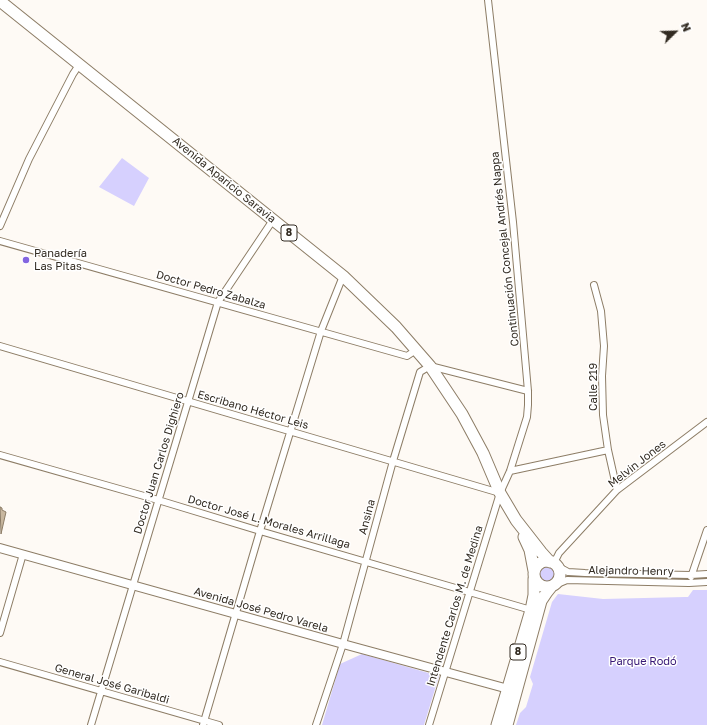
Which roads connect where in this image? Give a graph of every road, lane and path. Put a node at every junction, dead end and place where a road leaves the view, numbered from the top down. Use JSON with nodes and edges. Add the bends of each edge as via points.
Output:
{"nodes":[{"id":1,"x":488,"y":0,"type":"edge"},
{"id":2,"x":0,"y":1,"type":"edge"},
{"id":3,"x":80,"y":65,"type":"junction"},
{"id":4,"x":273,"y":220,"type":"junction"},
{"id":5,"x":0,"y":226,"type":"edge"},
{"id":6,"x":0,"y":241,"type":"edge"},
{"id":7,"x":342,"y":276,"type":"junction"},
{"id":8,"x":594,"y":285,"type":"dead end"},
{"id":9,"x":218,"y":302,"type":"junction"},
{"id":10,"x":321,"y":331,"type":"junction"},
{"id":11,"x":0,"y":346,"type":"edge"},
{"id":12,"x":416,"y":350,"type":"junction"},
{"id":13,"x":430,"y":366,"type":"junction"},
{"id":14,"x":528,"y":391,"type":"junction"},
{"id":15,"x":188,"y":401,"type":"junction"},
{"id":16,"x":707,"y":422,"type":"edge"},
{"id":17,"x":290,"y":431,"type":"junction"},
{"id":18,"x":608,"y":450,"type":"junction"},
{"id":19,"x":0,"y":455,"type":"edge"},
{"id":20,"x":392,"y":461,"type":"junction"},
{"id":21,"x":510,"y":471,"type":"junction"},
{"id":22,"x":617,"y":490,"type":"junction"},
{"id":23,"x":500,"y":493,"type":"junction"},
{"id":24,"x":158,"y":500,"type":"junction"},
{"id":25,"x":516,"y":520,"type":"junction"},
{"id":26,"x":707,"y":530,"type":"edge"},
{"id":27,"x":260,"y":531,"type":"junction"},
{"id":28,"x":0,"y":548,"type":"edge"},
{"id":29,"x":23,"y":554,"type":"junction"},
{"id":30,"x":366,"y":561,"type":"junction"},
{"id":31,"x":554,"y":564,"type":"junction"},
{"id":32,"x":707,"y":574,"type":"edge"},
{"id":33,"x":534,"y":575,"type":"junction"},
{"id":34,"x":691,"y":575,"type":"junction"},
{"id":35,"x":707,"y":582,"type":"edge"},
{"id":36,"x":689,"y":583,"type":"junction"},
{"id":37,"x":133,"y":585,"type":"junction"},
{"id":38,"x":553,"y":586,"type":"junction"},
{"id":39,"x":470,"y":592,"type":"junction"},
{"id":40,"x":531,"y":610,"type":"junction"},
{"id":41,"x":236,"y":614,"type":"junction"},
{"id":42,"x":0,"y":633,"type":"edge"},
{"id":43,"x":343,"y":644,"type":"junction"},
{"id":44,"x":0,"y":662,"type":"edge"},
{"id":45,"x":445,"y":673,"type":"junction"},
{"id":46,"x":512,"y":690,"type":"junction"},
{"id":47,"x":101,"y":691,"type":"junction"},
{"id":48,"x":203,"y":723,"type":"edge"},
{"id":49,"x":91,"y":725,"type":"edge"},
{"id":50,"x":219,"y":725,"type":"edge"},
{"id":51,"x":316,"y":725,"type":"edge"},
{"id":52,"x":429,"y":725,"type":"edge"},
{"id":53,"x":497,"y":725,"type":"edge"},
{"id":54,"x":507,"y":725,"type":"edge"}],
"edges":[{"from":1,"to":14,"type":"street","name":"Continuación Concejal Andrés Nappa","via":[[513,222]]},
{"from":2,"to":3,"type":"highway","name":"Avenida Aparicio Saravia","number":"8"},
{"from":3,"to":4,"type":"highway","name":"Avenida Aparicio Saravia","number":"8"},
{"from":3,"to":5,"type":"street","via":[[29,159]]},
{"from":4,"to":7,"type":"highway","name":"Avenida Aparicio Saravia","number":"8"},
{"from":4,"to":9,"type":"street","name":"Doctor Juan Carlos Dighiero"},
{"from":6,"to":9,"type":"street","name":"Doctor Pedro Zabalza"},
{"from":7,"to":10,"type":"street"},
{"from":7,"to":12,"type":"highway","name":"Avenida Aparicio Saravia","number":"8","via":[[396,327]]},
{"from":8,"to":18,"type":"street","name":"Calle 219","via":[[604,346],[603,415]]},
{"from":9,"to":10,"type":"street","name":"Doctor Pedro Zabalza"},
{"from":9,"to":15,"type":"street","name":"Doctor Juan Carlos Dighiero"},
{"from":10,"to":12,"type":"street","name":"Doctor Pedro Zabalza","via":[[407,356]]},
{"from":10,"to":17,"type":"street"},
{"from":11,"to":15,"type":"street","name":"Escribano Héctor Leis"},
{"from":12,"to":13,"type":"highway","name":"Avenida Aparicio Saravia","number":"8"},
{"from":13,"to":14,"type":"street"},
{"from":13,"to":20,"type":"street","name":"Ansina","via":[[420,372]]},
{"from":13,"to":23,"type":"highway","name":"Avenida Aparicio Saravia","number":"8","via":[[462,414],[483,453]]},
{"from":14,"to":21,"type":"street","name":"Continuación Concejal Andrés Nappa","via":[[527,417]]},
{"from":15,"to":17,"type":"street","name":"Escribano Héctor Leis"},
{"from":15,"to":24,"type":"street","name":"Doctor Juan Carlos Dighiero"},
{"from":16,"to":22,"type":"street","name":"Melvin Jones"},
{"from":17,"to":20,"type":"street","name":"Escribano Héctor Leis"},
{"from":17,"to":27,"type":"street"},
{"from":18,"to":21,"type":"street"},
{"from":18,"to":22,"type":"street","name":"Calle 219"},
{"from":19,"to":24,"type":"street","name":"Doctor José L. Morales Arrillaga"},
{"from":20,"to":23,"type":"street","name":"Escribano Héctor Leis"},
{"from":20,"to":30,"type":"street","name":"Ansina"},
{"from":21,"to":23,"type":"street","name":"Continuación Concejal Andrés Nappa"},
{"from":22,"to":31,"type":"street","name":"Melvin Jones","via":[[559,553]]},
{"from":23,"to":25,"type":"highway","name":"Avenida Aparicio Saravia","number":"8"},
{"from":23,"to":39,"type":"street","name":"Intendente Carlos M. de Medina"},
{"from":24,"to":27,"type":"street","name":"Doctor José L. Morales Arrillaga"},
{"from":24,"to":37,"type":"street","name":"Doctor Juan Carlos Dighiero"},
{"from":25,"to":31,"type":"highway","name":"Avenida Aparicio Saravia","number":"8"},
{"from":25,"to":33,"type":"highway","name":"Avenida Aparicio Saravia","number":"8","via":[[530,550]]},
{"from":26,"to":34,"type":"street"},
{"from":27,"to":30,"type":"street","name":"Doctor José L. Morales Arrillaga"},
{"from":27,"to":41,"type":"street"},
{"from":28,"to":29,"type":"street","name":"Avenida José Pedro Varela"},
{"from":29,"to":37,"type":"street","name":"Avenida José Pedro Varela"},
{"from":29,"to":42,"type":"street"},
{"from":30,"to":39,"type":"street","name":"Doctor José L. Morales Arrillaga"},
{"from":30,"to":43,"type":"street","name":"Ansina"},
{"from":31,"to":33,"type":"highway","via":[[546,561],[538,564]]},
{"from":31,"to":34,"type":"street","name":"Alejandro Henry","via":[[568,572]]},
{"from":31,"to":38,"type":"highway","number":"8","via":[[560,574],[558,582]]},
{"from":32,"to":34,"type":"street","name":"Alejandro Henry"},
{"from":33,"to":38,"type":"highway","via":[[536,583],[543,587]]},
{"from":33,"to":40,"type":"highway","number":"8"},
{"from":34,"to":36,"type":"street"},
{"from":35,"to":36,"type":"street","name":"Alejandro Henry"},
{"from":36,"to":38,"type":"street","name":"Alejandro Henry","via":[[567,580]]},
{"from":37,"to":41,"type":"street","name":"Avenida José Pedro Varela"},
{"from":37,"to":47,"type":"street","name":"Doctor Juan Carlos Dighiero"},
{"from":38,"to":46,"type":"highway","number":"8","via":[[541,600]]},
{"from":39,"to":40,"type":"street","name":"Doctor José L. Morales Arrillaga"},
{"from":39,"to":45,"type":"street","name":"Intendente Carlos M. de Medina"},
{"from":40,"to":46,"type":"highway","number":"8"},
{"from":41,"to":43,"type":"street","name":"Avenida José Pedro Varela"},
{"from":41,"to":48,"type":"street"},
{"from":43,"to":45,"type":"street","name":"Avenida José Pedro Varela"},
{"from":43,"to":51,"type":"street","name":"Ansina"},
{"from":44,"to":47,"type":"street","name":"General José Garibaldi"},
{"from":45,"to":46,"type":"street","name":"Avenida José Pedro Varela"},
{"from":45,"to":52,"type":"street","name":"Intendente Carlos M. de Medina"},
{"from":46,"to":53,"type":"highway","number":"8"},
{"from":46,"to":54,"type":"highway","number":"8"},
{"from":47,"to":48,"type":"street","name":"General José Garibaldi"},
{"from":47,"to":49,"type":"street","name":"Doctor Juan Carlos Dighiero"},
{"from":48,"to":50,"type":"street","name":"General José Garibaldi"}]}
